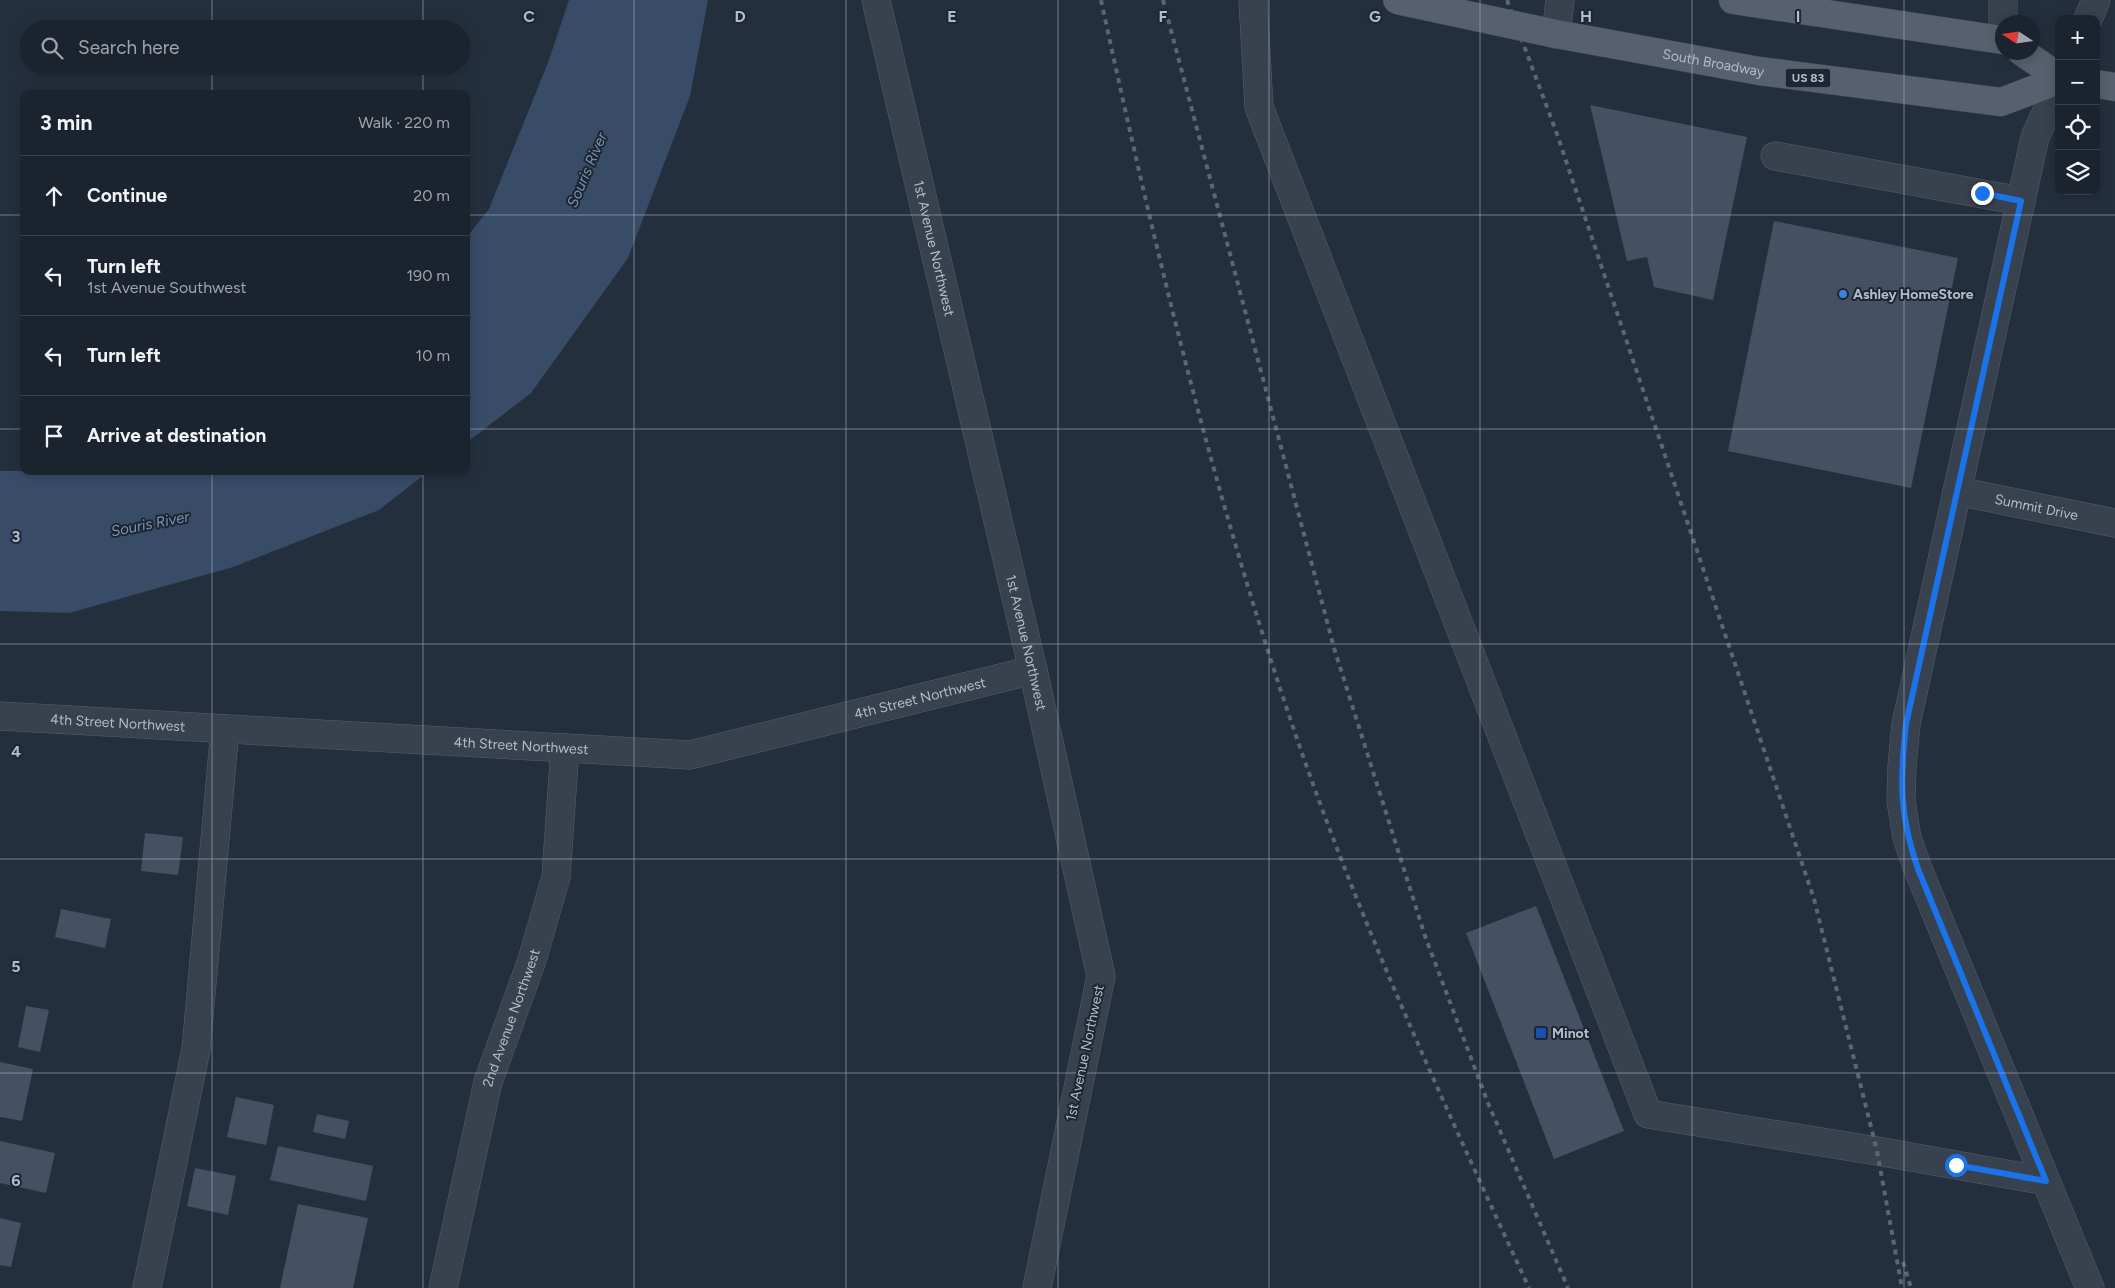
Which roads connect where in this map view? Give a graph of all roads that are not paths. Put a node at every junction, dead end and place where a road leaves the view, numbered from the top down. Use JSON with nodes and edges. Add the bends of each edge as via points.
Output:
{"nodes":[{"id":1,"x":876,"y":0,"type":"edge"},
{"id":2,"x":1253,"y":0,"type":"edge"},
{"id":3,"x":1397,"y":0,"type":"edge"},
{"id":4,"x":1560,"y":0,"type":"edge"},
{"id":5,"x":1733,"y":0,"type":"edge"},
{"id":6,"x":2003,"y":0,"type":"edge"},
{"id":7,"x":2096,"y":0,"type":"edge"},
{"id":8,"x":2003,"y":15,"type":"edge"},
{"id":9,"x":2090,"y":15,"type":"edge"},
{"id":10,"x":1556,"y":34,"type":"junction"},
{"id":11,"x":1995,"y":39,"type":"edge"},
{"id":12,"x":2033,"y":60,"type":"edge"},
{"id":13,"x":2055,"y":76,"type":"edge"},
{"id":14,"x":2055,"y":81,"type":"edge"},
{"id":15,"x":2100,"y":85,"type":"edge"},
{"id":16,"x":2115,"y":87,"type":"edge"},
{"id":17,"x":2055,"y":94,"type":"edge"},
{"id":18,"x":1775,"y":156,"type":"dead end"},
{"id":19,"x":2021,"y":201,"type":"junction"},
{"id":20,"x":1957,"y":491,"type":"junction"},
{"id":21,"x":2115,"y":523,"type":"edge"},
{"id":22,"x":1033,"y":670,"type":"junction"},
{"id":23,"x":0,"y":716,"type":"edge"},
{"id":24,"x":225,"y":729,"type":"junction"},
{"id":25,"x":565,"y":748,"type":"junction"},
{"id":26,"x":2046,"y":1181,"type":"junction"},
{"id":27,"x":147,"y":1288,"type":"edge"},
{"id":28,"x":443,"y":1288,"type":"edge"},
{"id":29,"x":1037,"y":1288,"type":"edge"},
{"id":30,"x":2090,"y":1288,"type":"edge"}],
"edges":[{"from":1,"to":22,"type":"street","name":"1st Avenue Northwest"},
{"from":2,"to":26,"type":"street","via":[[1259,107],[1648,1114],[1877,1150]]},
{"from":3,"to":10,"type":"main road","name":"South Broadway","number":"US 83","bridge":true},
{"from":4,"to":10,"type":"street"},
{"from":5,"to":11,"type":"main road"},
{"from":6,"to":8,"type":"street"},
{"from":7,"to":9,"type":"street"},
{"from":10,"to":14,"type":"main road","name":"South Broadway","number":"US 83","via":[[1759,71],[2001,102]]},
{"from":12,"to":13,"type":"main road","name":"South Broadway","number":"US 83"},
{"from":15,"to":16,"type":"main road"},
{"from":17,"to":19,"type":"street","via":[[2035,137]]},
{"from":18,"to":19,"type":"street"},
{"from":19,"to":20,"type":"street"},
{"from":20,"to":21,"type":"street","name":"Summit Drive"},
{"from":20,"to":26,"type":"street","via":[[1906,724],[1901,800],[1907,838],[1918,869]]},
{"from":22,"to":25,"type":"street","name":"4th Street Northwest","via":[[690,755]]},
{"from":22,"to":29,"type":"street","name":"1st Avenue Northwest","via":[[1101,976]]},
{"from":23,"to":24,"type":"street","name":"4th Street Northwest"},
{"from":24,"to":25,"type":"street","name":"4th Street Northwest"},
{"from":24,"to":27,"type":"street","via":[[196,1048]]},
{"from":25,"to":28,"type":"street","name":"2nd Avenue Northwest","via":[[556,877],[532,960],[488,1082]]},
{"from":26,"to":30,"type":"street"}]}
